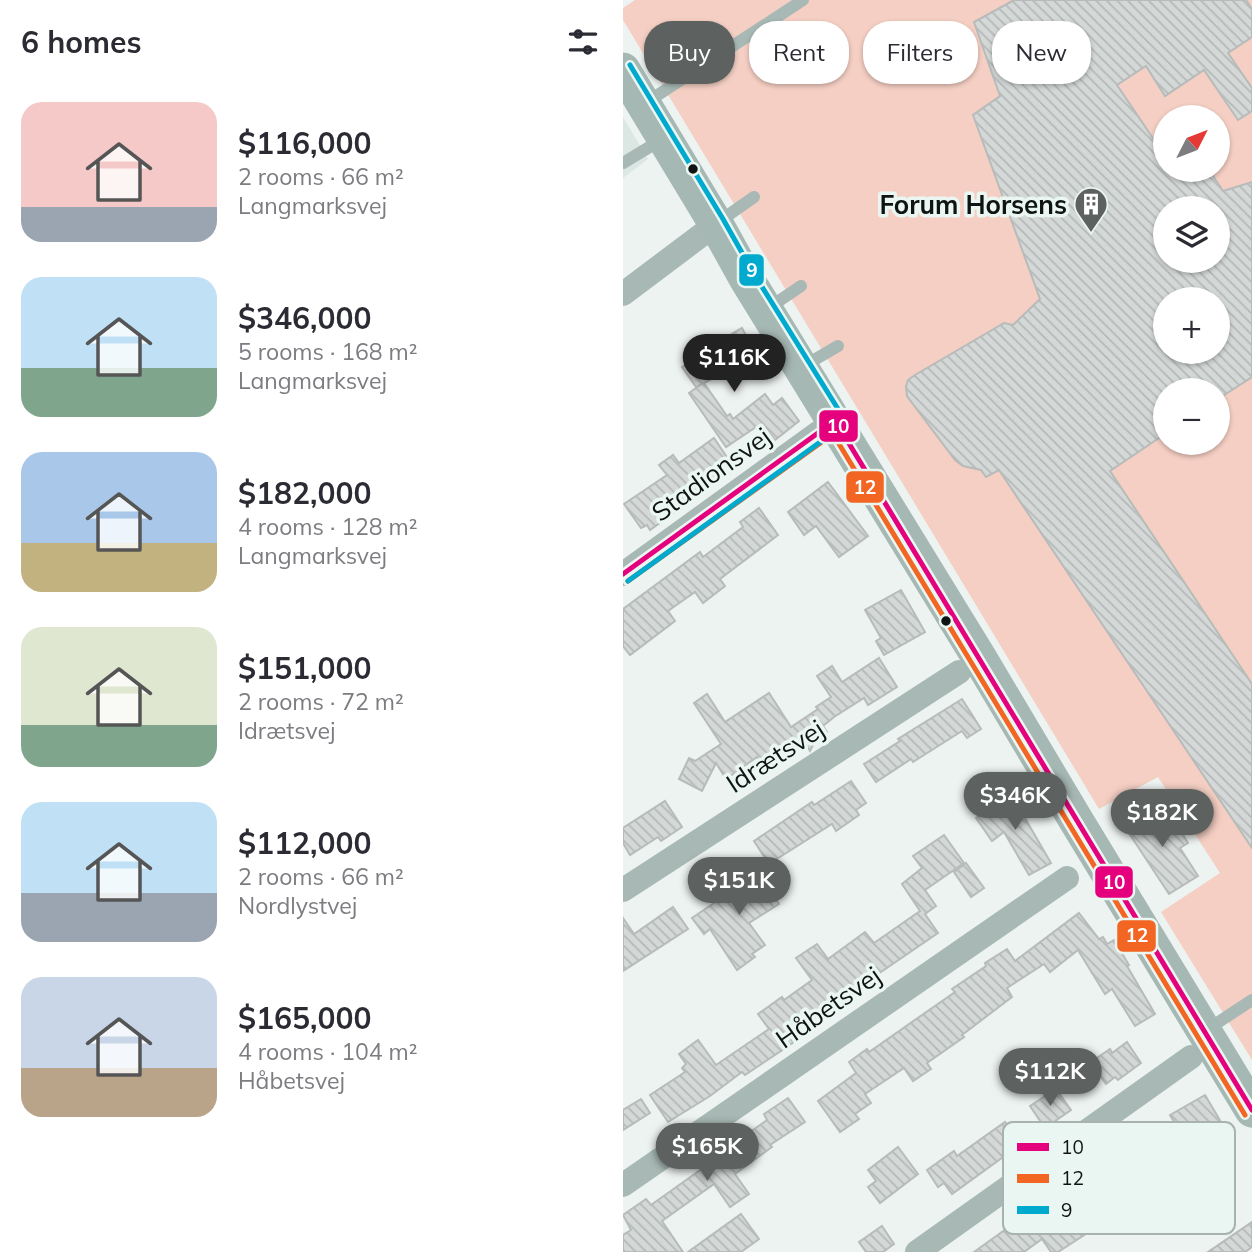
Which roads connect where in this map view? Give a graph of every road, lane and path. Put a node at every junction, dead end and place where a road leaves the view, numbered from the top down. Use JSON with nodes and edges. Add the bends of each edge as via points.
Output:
{"nodes":[{"id":1,"x":803,"y":0,"type":"edge"},
{"id":2,"x":623,"y":70,"type":"edge"},
{"id":3,"x":644,"y":104,"type":"junction"},
{"id":4,"x":664,"y":138,"type":"junction"},
{"id":5,"x":623,"y":163,"type":"edge"},
{"id":6,"x":754,"y":197,"type":"dead end"},
{"id":7,"x":716,"y":223,"type":"junction"},
{"id":8,"x":801,"y":286,"type":"dead end"},
{"id":9,"x":623,"y":293,"type":"edge"},
{"id":10,"x":766,"y":310,"type":"junction"},
{"id":11,"x":838,"y":346,"type":"dead end"},
{"id":12,"x":802,"y":368,"type":"junction"},
{"id":13,"x":836,"y":422,"type":"junction"},
{"id":14,"x":623,"y":574,"type":"edge"},
{"id":15,"x":959,"y":672,"type":"dead end"},
{"id":16,"x":1067,"y":878,"type":"dead end"},
{"id":17,"x":623,"y":890,"type":"edge"},
{"id":18,"x":1252,"y":1000,"type":"edge"},
{"id":19,"x":1198,"y":1044,"type":"junction"},
{"id":20,"x":1252,"y":1110,"type":"edge"},
{"id":21,"x":1093,"y":1122,"type":"edge"},
{"id":22,"x":623,"y":1185,"type":"edge"},
{"id":23,"x":1003,"y":1188,"type":"edge"},
{"id":24,"x":917,"y":1252,"type":"edge"}],
"edges":[{"from":1,"to":3,"type":"lane"},
{"from":2,"to":3,"type":"main road"},
{"from":3,"to":4,"type":"main road"},
{"from":4,"to":5,"type":"lane"},
{"from":4,"to":7,"type":"main road"},
{"from":6,"to":7,"type":"lane"},
{"from":7,"to":9,"type":"street"},
{"from":7,"to":10,"type":"main road"},
{"from":8,"to":10,"type":"lane"},
{"from":10,"to":12,"type":"main road"},
{"from":11,"to":12,"type":"lane"},
{"from":12,"to":13,"type":"main road"},
{"from":13,"to":14,"type":"street","name":"Stadionsvej"},
{"from":13,"to":19,"type":"main road"},
{"from":15,"to":17,"type":"street","name":"Idrætsvej"},
{"from":16,"to":22,"type":"street","name":"Håbetsvej"},
{"from":18,"to":19,"type":"lane"},
{"from":19,"to":20,"type":"main road"},
{"from":19,"to":21,"type":"street"},
{"from":23,"to":24,"type":"street"}]}
